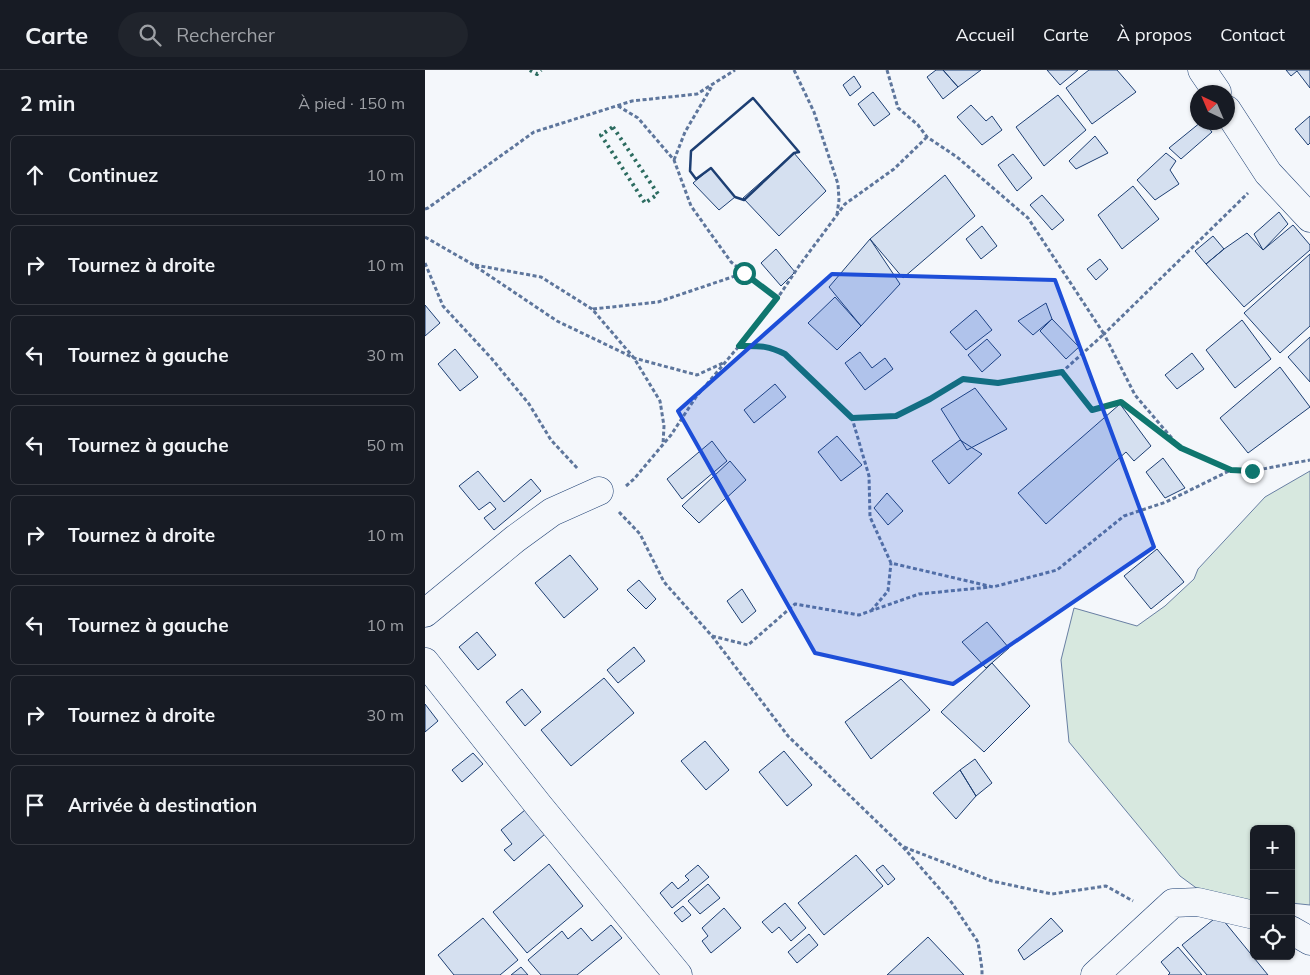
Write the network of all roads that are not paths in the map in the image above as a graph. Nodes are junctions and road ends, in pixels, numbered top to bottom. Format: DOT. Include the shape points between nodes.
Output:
graph roads {
  1 [pos="1202,70"];
  2 [pos="1212,85"];
  3 [pos="1235,122"];
  4 [pos="1310,218"];
  5 [pos="599,491"];
  6 [pos="425,613"];
  7 [pos="425,662"];
  8 [pos="1250,914"];
  9 [pos="1295,932"];
  10 [pos="1310,941"];
  11 [pos="678,975"];
  12 [pos="1095,975"];
  1 -- 2 [label="street"];
  3 -- 4 [label="street" via="1268,173"];
  5 -- 6 [label="street" via="552,512"];
  7 -- 11 [label="street"];
  8 -- 12 [label="street" via="1199,902 1173,903"];
  9 -- 10 [label="street"];
}
